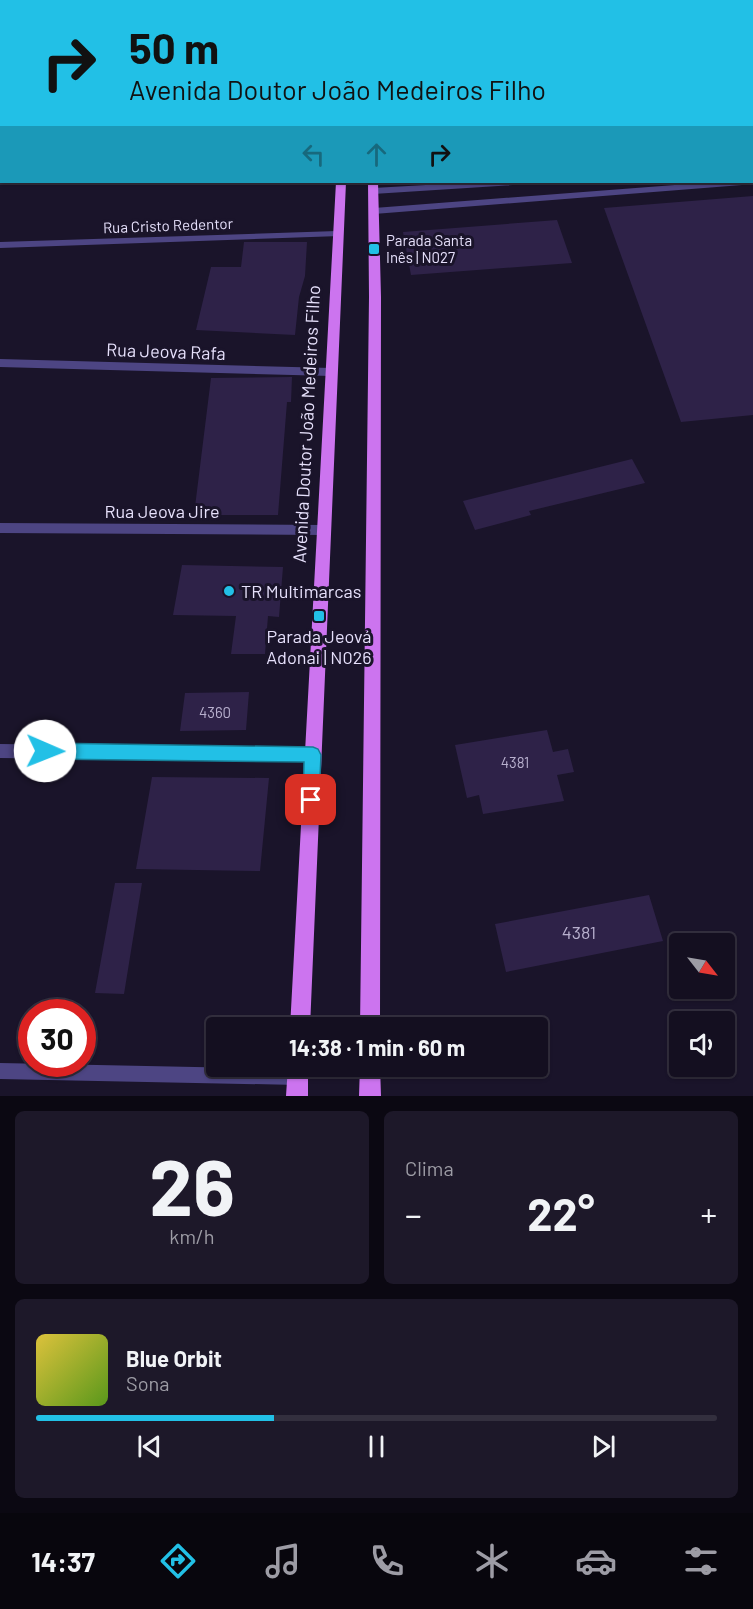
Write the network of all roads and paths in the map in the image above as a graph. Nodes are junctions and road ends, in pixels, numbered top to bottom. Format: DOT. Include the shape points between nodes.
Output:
graph roads {
  1 [pos="341,183"];
  2 [pos="478,183"];
  3 [pos="705,183"];
  4 [pos="631,185"];
  5 [pos="373,186"];
  6 [pos="374,211"];
  7 [pos="337,234"];
  8 [pos="0,245"];
  9 [pos="0,363"];
  10 [pos="331,372"];
  11 [pos="0,528"];
  12 [pos="323,530"];
  13 [pos="0,751"];
  14 [pos="313,755"];
  15 [pos="301,1017"];
  16 [pos="370,1017"];
  17 [pos="0,1071"];
  18 [pos="370,1077"];
  19 [pos="298,1080"];
  20 [pos="370,1096"];
  1 -- 7 [label="main road, Avenida Doutor João Medeiros Filho"];
  2 -- 5 [label="street"];
  3 -- 4 [label="street"];
  4 -- 6 [label="street"];
  5 -- 6 [label="main road"];
  6 -- 16 [label="main road"];
  7 -- 8 [label="street, Rua Cristo Redentor"];
  7 -- 10 [label="main road, Avenida Doutor João Medeiros Filho"];
  9 -- 10 [label="street, Rua Jeova Rafa"];
  10 -- 12 [label="main road, Avenida Doutor João Medeiros Filho"];
  11 -- 12 [label="street, Rua Jeova Jire"];
  12 -- 14 [label="main road, Avenida Doutor João Medeiros Filho"];
  13 -- 14 [label="street"];
  14 -- 15 [label="main road, Avenida Doutor João Medeiros Filho"];
  17 -- 19 [label="street"];
  18 -- 20 [label="main road"];
}
